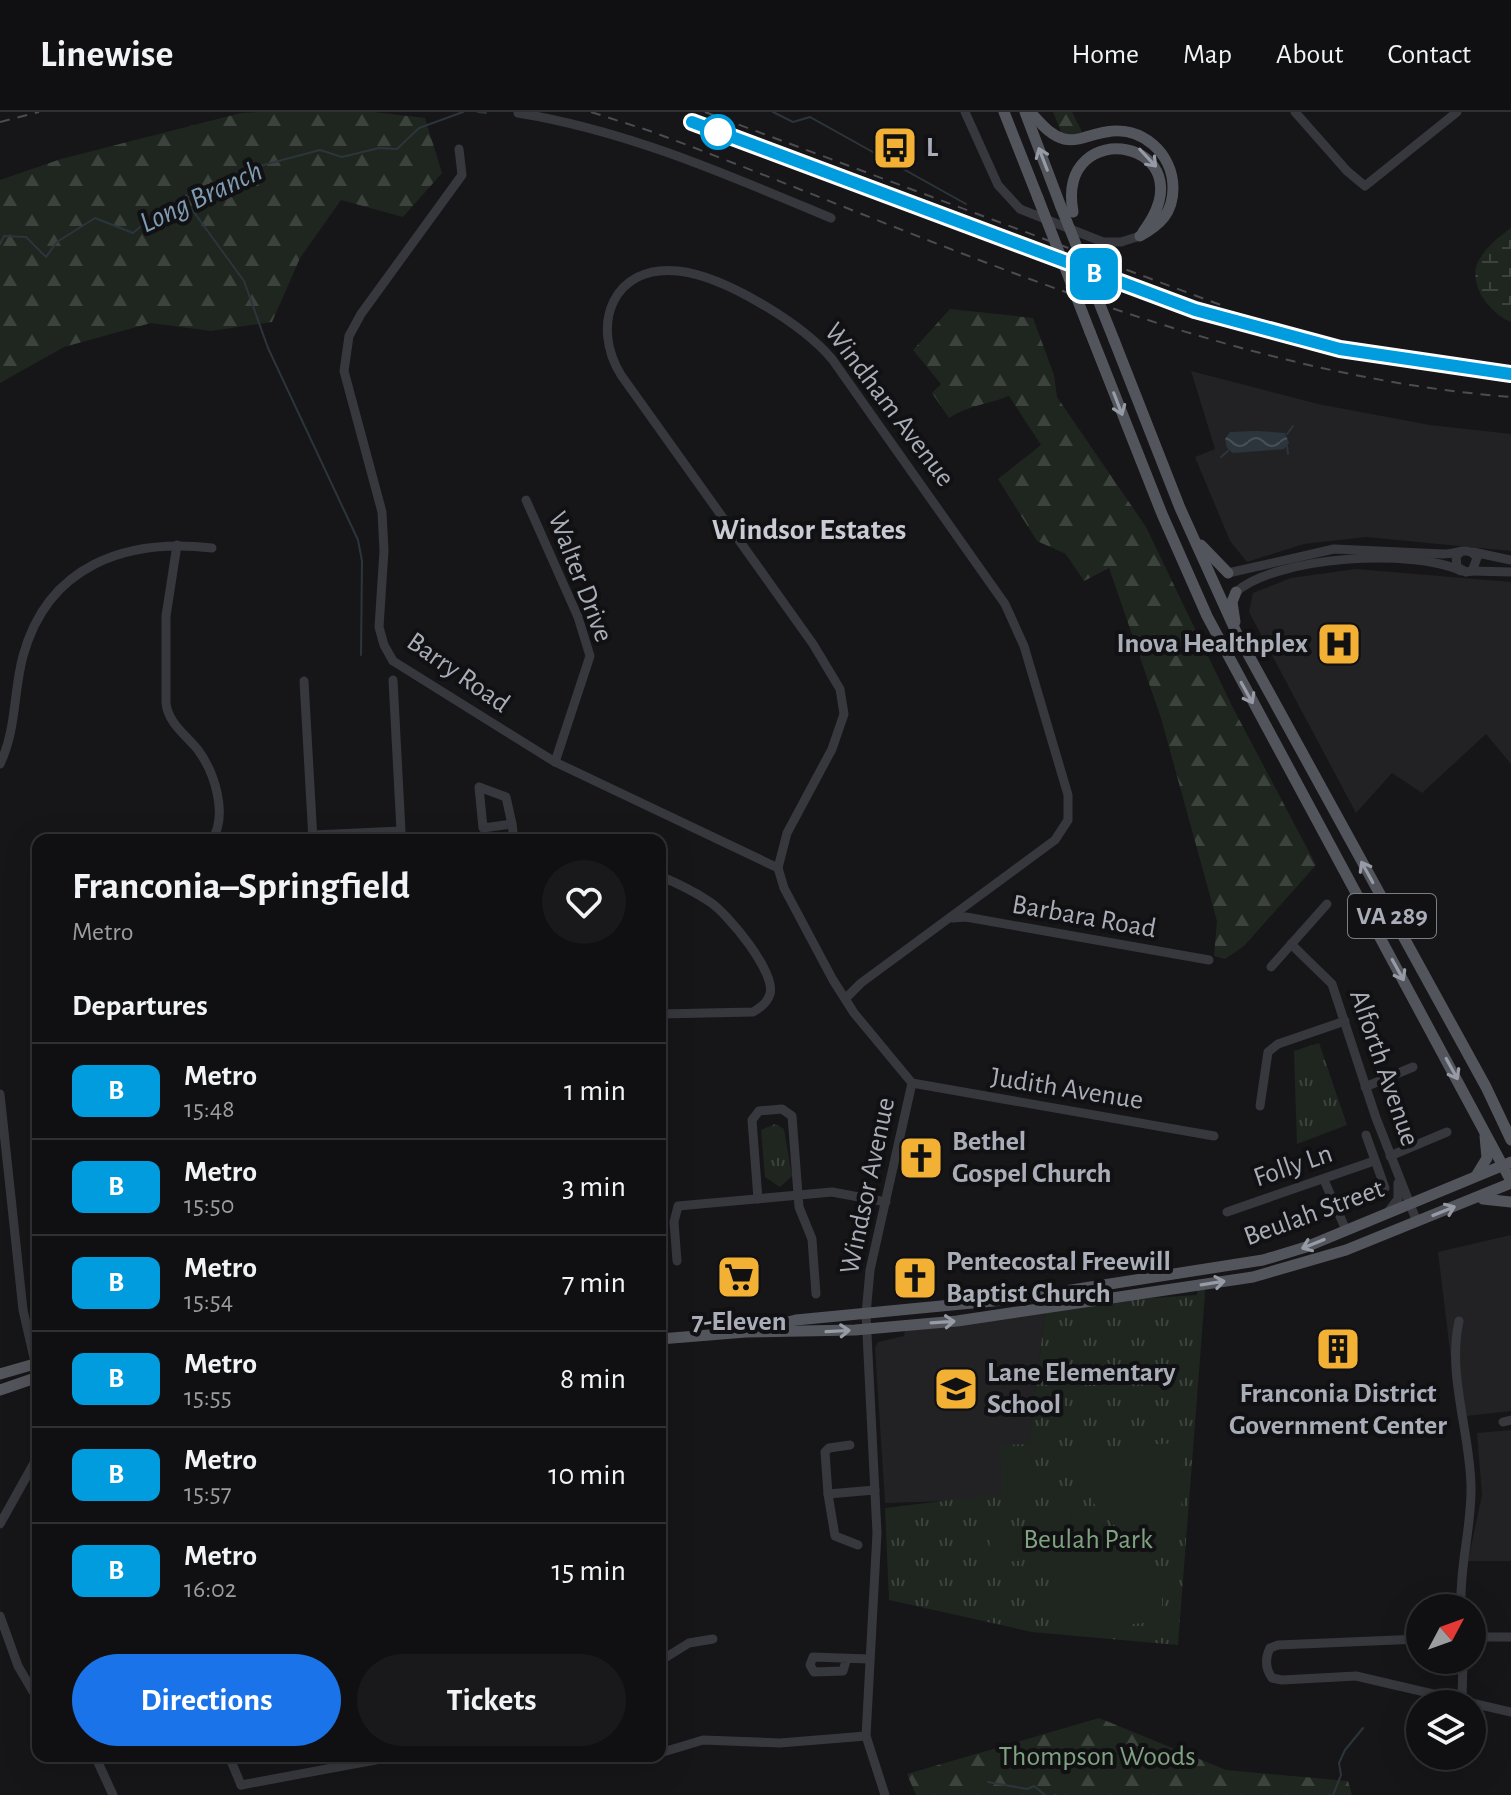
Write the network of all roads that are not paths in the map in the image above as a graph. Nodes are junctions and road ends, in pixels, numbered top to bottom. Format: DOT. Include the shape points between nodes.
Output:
graph roads {
  1 [pos="965,112"];
  2 [pos="1004,112"];
  3 [pos="1027,112"];
  4 [pos="1295,112"];
  5 [pos="1457,112"];
  6 [pos="518,113"];
  7 [pos="459,149"];
  8 [pos="1067,209"];
  9 [pos="831,218"];
  10 [pos="1140,236"];
  11 [pos="526,500"];
  12 [pos="1190,532"];
  13 [pos="177,545"];
  14 [pos="212,548"];
  15 [pos="1467,552"];
  16 [pos="1511,560"];
  17 [pos="1461,571"];
  18 [pos="1472,571"];
  19 [pos="1511,572"];
  20 [pos="1228,573"];
  21 [pos="1236,592"];
  22 [pos="1237,634"];
  23 [pos="393,680"];
  24 [pos="304,681"];
  25 [pos="555,762"];
  26 [pos="0,764"];
  27 [pos="512,824"];
  28 [pos="215,834"];
  29 [pos="313,834"];
  30 [pos="357,834"];
  31 [pos="513,834"];
  32 [pos="778,868"];
  33 [pos="666,879"];
  34 [pos="1327,904"];
  35 [pos="952,918"];
  36 [pos="1291,944"];
  37 [pos="1209,960"];
  38 [pos="1271,967"];
  39 [pos="845,999"];
  40 [pos="666,1014"];
  41 [pos="1345,1021"];
  42 [pos="1413,1067"];
  43 [pos="912,1083"];
  44 [pos="1365,1087"];
  45 [pos="1486,1087"];
  46 [pos="0,1094"];
  47 [pos="1260,1106"];
  48 [pos="1511,1124"];
  49 [pos="1484,1128"];
  50 [pos="1447,1132"];
  51 [pos="1366,1135"];
  52 [pos="1214,1136"];
  53 [pos="1511,1140"];
  54 [pos="1390,1156"];
  55 [pos="1374,1161"];
  56 [pos="1507,1164"];
  57 [pos="1397,1175"];
  58 [pos="1476,1177"];
  59 [pos="1324,1180"];
  60 [pos="1511,1182"];
  61 [pos="1385,1188"];
  62 [pos="799,1196"];
  63 [pos="758,1199"];
  64 [pos="1470,1200"];
  65 [pos="886,1202"];
  66 [pos="1511,1202"];
  67 [pos="1411,1204"];
  68 [pos="1227,1212"];
  69 [pos="1388,1213"];
  70 [pos="1417,1222"];
  71 [pos="1346,1230"];
  72 [pos="677,1261"];
  73 [pos="816,1294"];
  74 [pos="866,1314"];
  75 [pos="1459,1321"];
  76 [pos="866,1329"];
  77 [pos="746,1332"];
  78 [pos="666,1339"];
  79 [pos="32,1349"];
  80 [pos="32,1371"];
  81 [pos="32,1373"];
  82 [pos="0,1374"];
  83 [pos="0,1390"];
  84 [pos="850,1445"];
  85 [pos="32,1470"];
  86 [pos="875,1490"];
  87 [pos="828,1494"];
  88 [pos="0,1524"];
  89 [pos="858,1545"];
  90 [pos="1461,1594"];
  91 [pos="0,1616"];
  92 [pos="1486,1637"];
  93 [pos="1511,1637"];
  94 [pos="713,1639"];
  95 [pos="1406,1640"];
  96 [pos="666,1657"];
  97 [pos="846,1664"];
  98 [pos="868,1664"];
  99 [pos="32,1690"];
  100 [pos="1421,1690"];
  101 [pos="1486,1705"];
  102 [pos="1511,1712"];
  103 [pos="866,1736"];
  104 [pos="666,1751"];
  105 [pos="98,1762"];
  106 [pos="231,1762"];
  107 [pos="369,1762"];
  108 [pos="239,1790"];
  109 [pos="113,1795"];
  110 [pos="885,1795"];
  1 -- 10 [label="street" via="1001,190 1020,209 1103,242"];
  2 -- 49 [label="main road, VA 289, one-way, bridge" via="1162,514 1214,629"];
  8 -- 3 [label="main road, one-way"];
  3 -- 10 [label="main road" via="1062,139 1125,131 1159,149 1171,172 1173,197 1161,223"];
  4 -- 5 [label="street" via="1365,186"];
  6 -- 9 [label="street" via="662,148"];
  7 -- 25 [label="street, Barry Road" via="462,175 361,314 346,347 348,396 382,512 381,637 387,653 404,670"];
  8 -- 10 [label="main road, one-way" via="1072,175 1085,154 1107,143 1134,146 1151,159 1162,183 1158,208"];
  8 -- 12 [label="main road, VA 289, bridge"];
  11 -- 25 [label="street, Walter Drive" via="590,656"];
  12 -- 20 [label="main road"];
  12 -- 22 [label="main road, VA 289"];
  13 -- 14 [label="street"];
  13 -- 26 [label="street" via="134,548 104,559 52,600 34,626 23,656 14,725"];
  13 -- 28 [label="street" via="166,616 166,707 212,776 220,821"];
  15 -- 16 [label="street"];
  15 -- 17 [label="street" via="1455,560"];
  15 -- 18 [label="street" via="1477,562"];
  15 -- 20 [label="street" via="1334,549"];
  17 -- 18 [label="street"];
  17 -- 21 [label="street" via="1418,562 1340,559 1282,571"];
  18 -- 19 [label="street"];
  21 -- 22 [label="main road" via="1232,602"];
  45 -- 22 [label="main road, VA 289, one-way"];
  23 -- 30 [label="street" via="401,831"];
  24 -- 29 [label="street"];
  25 -- 32 [label="street, Barry Road"];
  27 -- 27 [label="street" via="506,797 479,787 483,828"];
  27 -- 31 [label="street"];
  32 -- 35 [label="street, Windham Avenue" via="787,833 839,733 843,700 813,644 611,358 605,331 611,305 628,285 655,272 703,278 781,315 810,335 902,455 1012,618 1068,795 1068,820 1048,847"];
  32 -- 39 [label="street, Windsor Avenue"];
  33 -- 40 [label="street" via="713,903 725,916 769,977 770,993 753,1012"];
  34 -- 36 [label="street"];
  35 -- 37 [label="street, Barbara Road"];
  35 -- 39 [label="street, Windham Avenue"];
  36 -- 38 [label="street"];
  36 -- 41 [label="street, Alforth Avenue" via="1332,984"];
  39 -- 43 [label="street, Windsor Avenue"];
  41 -- 44 [label="street, Alforth Avenue"];
  41 -- 47 [label="street" via="1268,1052"];
  42 -- 44 [label="street"];
  43 -- 52 [label="street, Judith Avenue"];
  43 -- 65 [label="street, Windsor Avenue"];
  44 -- 54 [label="street, Alforth Avenue"];
  45 -- 48 [label="main road"];
  45 -- 53 [label="main road, VA 289"];
  46 -- 79 [label="street" via="23,1310"];
  49 -- 56 [label="main road, VA 289"];
  49 -- 58 [label="main road" via="1487,1158"];
  50 -- 54 [label="street"];
  51 -- 55 [label="street"];
  54 -- 57 [label="street, Alforth Avenue"];
  55 -- 59 [label="street, Folly Ln"];
  55 -- 61 [label="street"];
  56 -- 58 [label="main road, Beulah Street"];
  56 -- 60 [label="main road"];
  57 -- 67 [label="street, Alforth Avenue"];
  57 -- 69 [label="street, Alforth Avenue" via="1398,1199"];
  58 -- 67 [label="main road, Beulah Street"];
  59 -- 68 [label="street, Folly Ln"];
  59 -- 71 [label="street"];
  60 -- 64 [label="main road, Beulah Street"];
  62 -- 63 [label="street"];
  62 -- 63 [label="street" via="792,1116 782,1109 764,1110 752,1120"];
  62 -- 65 [label="street" via="832,1192"];
  62 -- 73 [label="street" via="812,1239"];
  63 -- 72 [label="street" via="678,1206"];
  64 -- 66 [label="main road"];
  70 -- 64 [label="main road, Beulah Street, one-way"];
  65 -- 74 [label="street, Windsor Avenue"];
  67 -- 69 [label="main road, Beulah Street"];
  67 -- 70 [label="street, Alforth Avenue"];
  69 -- 71 [label="main road, Beulah Street"];
  76 -- 70 [label="main road, Beulah Street, one-way" via="957,1321 1253,1277 1332,1255"];
  71 -- 74 [label="main road, Beulah Street, one-way" via="1292,1252 1232,1266 1014,1299"];
  74 -- 76 [label="street, Windsor Avenue"];
  74 -- 77 [label="main road, Beulah Street" via="796,1320"];
  75 -- 90 [label="street" via="1454,1347 1471,1490"];
  77 -- 76 [label="main road, Beulah Street, one-way"];
  76 -- 86 [label="street, Windsor Avenue"];
  77 -- 78 [label="main road, Beulah Street"];
  80 -- 82 [label="main road"];
  81 -- 83 [label="main road"];
  84 -- 87 [label="street" via="825,1452"];
  85 -- 88 [label="street"];
  86 -- 87 [label="street"];
  86 -- 98 [label="street, Windsor Avenue" via="876,1575"];
  87 -- 89 [label="street" via="835,1536"];
  91 -- 99 [label="street"];
  92 -- 93 [label="street"];
  94 -- 96 [label="street" via="689,1643"];
  95 -- 100 [label="street" via="1278,1645 1266,1656 1268,1672 1282,1680 1356,1676"];
  97 -- 98 [label="street"];
  98 -- 103 [label="street, Windsor Avenue"];
  101 -- 102 [label="street"];
  103 -- 104 [label="street" via="780,1743 703,1740"];
  103 -- 110 [label="street, Windsor Avenue"];
  105 -- 109 [label="street"];
  106 -- 108 [label="street"];
  107 -- 108 [label="street"];
}
